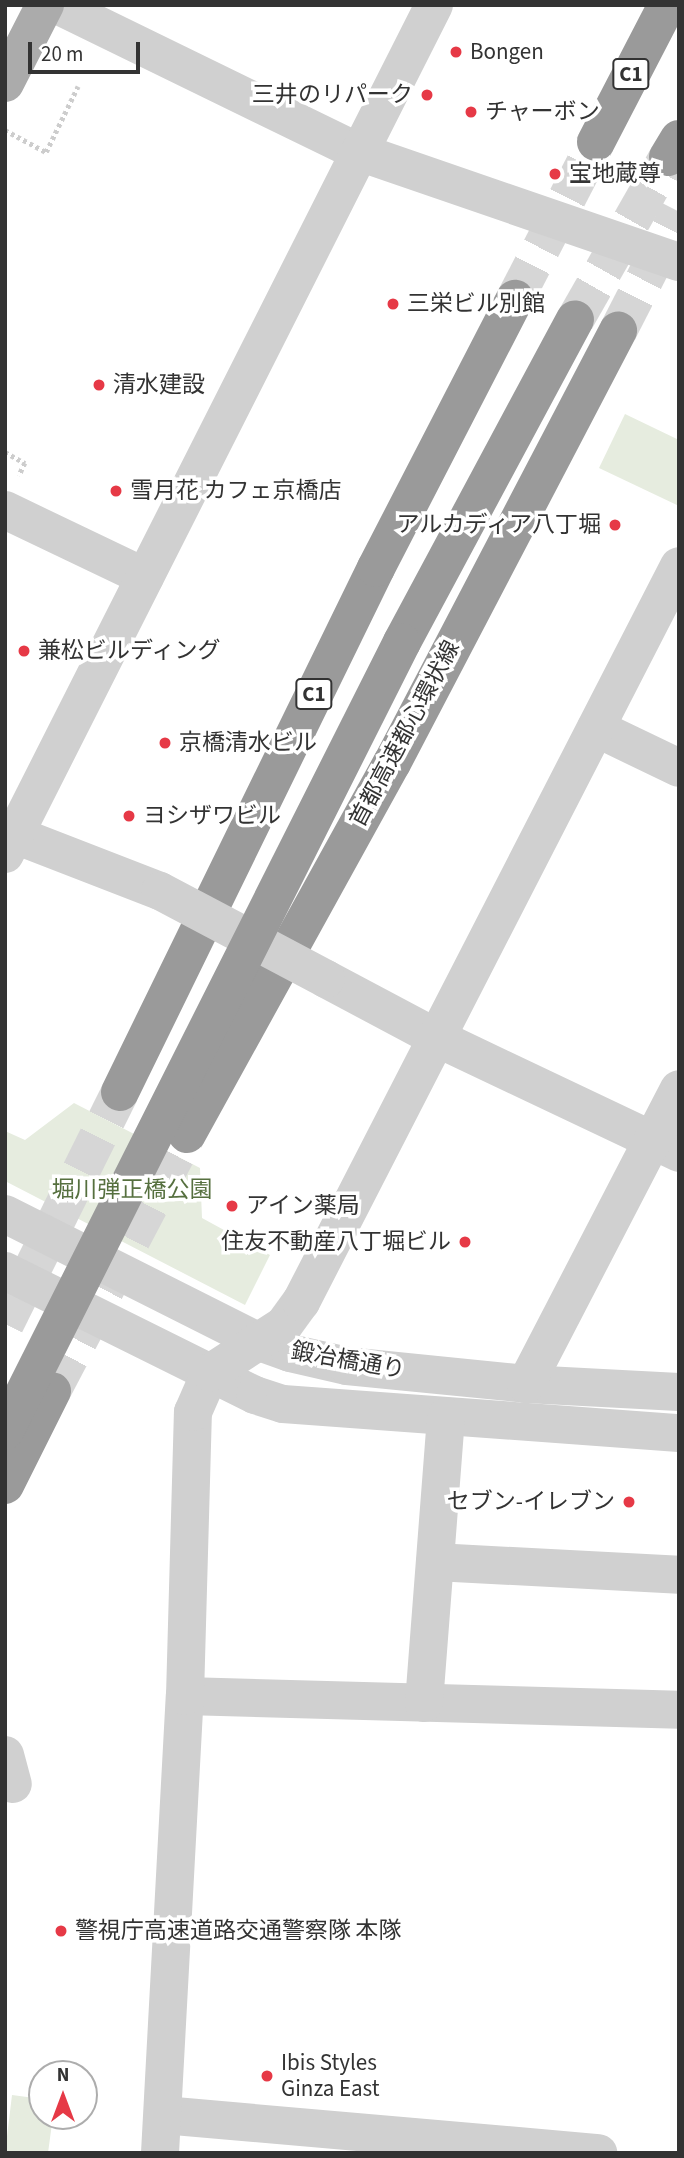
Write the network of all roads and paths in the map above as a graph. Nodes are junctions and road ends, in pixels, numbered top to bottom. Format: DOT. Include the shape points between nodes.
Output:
graph roads {
  1 [pos="45,5"];
  2 [pos="57,5"];
  3 [pos="434,5"];
  4 [pos="667,5"];
  5 [pos="5,83"];
  6 [pos="78,86"];
  7 [pos="5,130"];
  8 [pos="596,142"];
  9 [pos="359,152"];
  10 [pos="679,262"];
  11 [pos="515,299"];
  12 [pos="575,320"];
  13 [pos="618,331"];
  14 [pos="5,452"];
  15 [pos="5,475"];
  16 [pos="5,510"];
  17 [pos="679,566"];
  18 [pos="145,577"];
  19 [pos="596,728"];
  20 [pos="679,768"];
  21 [pos="8,840"];
  22 [pos="437,1038"];
  23 [pos="679,1089"];
  24 [pos="120,1092"];
  25 [pos="187,1134"];
  26 [pos="666,1146"];
  27 [pos="5,1214"];
  28 [pos="5,1271"];
  29 [pos="257,1341"];
  30 [pos="210,1373"];
  31 [pos="527,1384"];
  32 [pos="52,1391"];
  33 [pos="679,1392"];
  34 [pos="446,1418"];
  35 [pos="5,1431"];
  36 [pos="679,1433"];
  37 [pos="5,1485"];
  38 [pos="435,1562"];
  39 [pos="679,1575"];
  40 [pos="185,1696"];
  41 [pos="424,1703"];
  42 [pos="679,1710"];
  43 [pos="163,2115"];
  44 [pos="160,2153"];
  45 [pos="598,2153"];
  1 -- 5 [label="main road"];
  2 -- 9 [label="street"];
  3 -- 9 [label="street"];
  4 -- 8 [label="highway, C1"];
  6 -- 7 [label="path" via="46,152"];
  9 -- 10 [label="street"];
  9 -- 18 [label="street"];
  11 -- 24 [label="highway, C1" via="376,568"];
  12 -- 35 [label="highway, C1, bridge" via="402,642"];
  13 -- 25 [label="highway, 首都高速都心環状線" via="385,775"];
  14 -- 15 [label="path" via="25,463 17,481"];
  16 -- 18 [label="street"];
  17 -- 19 [label="street"];
  18 -- 21 [label="street"];
  19 -- 20 [label="street"];
  19 -- 22 [label="street"];
  21 -- 22 [label="street, bridge" via="160,891"];
  22 -- 26 [label="street"];
  22 -- 29 [label="street" via="301,1302 284,1325"];
  23 -- 26 [label="street"];
  26 -- 31 [label="street"];
  27 -- 29 [label="street, 鍛冶橋通り"];
  28 -- 30 [label="street, 鍛冶橋通り"];
  29 -- 30 [label="street"];
  29 -- 31 [label="street, 鍛冶橋通り" via="347,1366"];
  30 -- 34 [label="street, 鍛冶橋通り" via="283,1404"];
  30 -- 40 [label="street" via="193,1412"];
  31 -- 33 [label="street, 鍛冶橋通り"];
  32 -- 37 [label="highway"];
  34 -- 36 [label="street, 鍛冶橋通り"];
  34 -- 38 [label="street"];
  38 -- 39 [label="street"];
  38 -- 41 [label="street"];
  40 -- 41 [label="street"];
  40 -- 43 [label="street"];
  41 -- 42 [label="street"];
  43 -- 44 [label="street"];
  43 -- 45 [label="street"];
}
